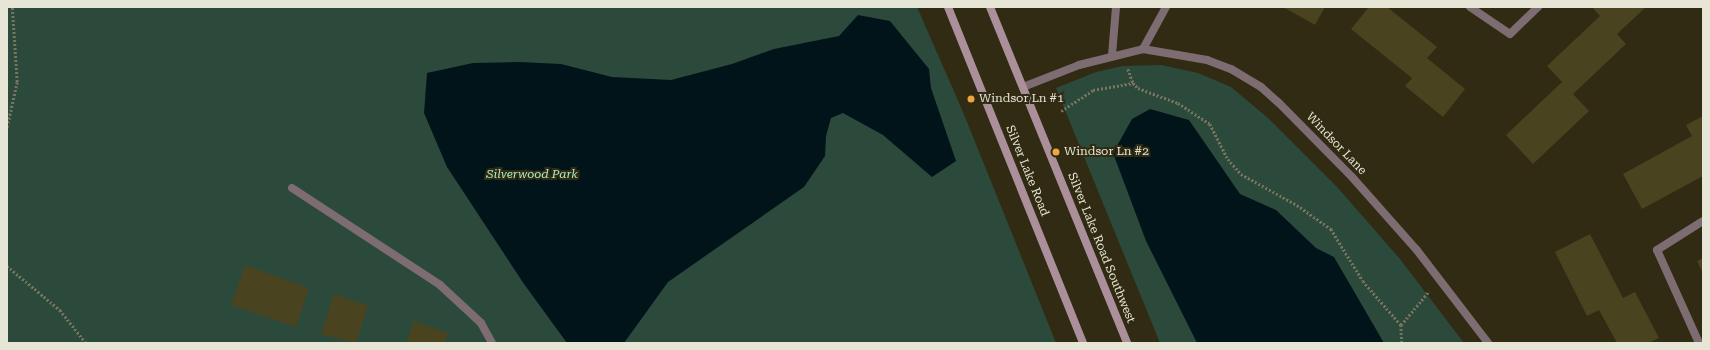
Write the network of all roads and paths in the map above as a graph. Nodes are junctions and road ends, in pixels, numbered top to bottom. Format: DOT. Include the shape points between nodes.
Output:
graph roads {
  1 [pos="12,7"];
  2 [pos="948,7"];
  3 [pos="990,7"];
  4 [pos="1116,7"];
  5 [pos="1166,7"];
  6 [pos="1470,7"];
  7 [pos="1538,7"];
  8 [pos="1142,49"];
  9 [pos="1126,52"];
  10 [pos="1112,55"];
  11 [pos="1133,83"];
  12 [pos="1023,87"];
  13 [pos="1061,111"];
  14 [pos="7,127"];
  15 [pos="292,188"];
  16 [pos="1703,221"];
  17 [pos="7,266"];
  18 [pos="1440,279"];
  19 [pos="1402,325"];
  20 [pos="86,343"];
  21 [pos="492,343"];
  22 [pos="1083,343"];
  23 [pos="1127,343"];
  24 [pos="1402,343"];
  25 [pos="1488,343"];
  26 [pos="1699,343"];
  1 -- 14 [label="path" via="17,82"];
  2 -- 22 [label="main road, Silver Lake Road"];
  3 -- 12 [label="main road, Silver Lake Road Southwest"];
  4 -- 10 [label="street"];
  5 -- 8 [label="street"];
  6 -- 7 [label="street" via="1510,34"];
  8 -- 9 [label="street, Windsor Lane"];
  8 -- 18 [label="street, Windsor Lane" via="1207,60 1231,69 1261,87 1352,177"];
  9 -- 10 [label="street, Windsor Lane"];
  9 -- 11 [label="path"];
  10 -- 12 [label="street, Windsor Lane"];
  11 -- 13 [label="path" via="1092,90"];
  11 -- 19 [label="path" via="1178,103 1203,118 1216,132 1228,159 1241,174 1297,204 1331,229 1363,281"];
  12 -- 23 [label="main road, Silver Lake Road Southwest"];
  15 -- 21 [label="street" via="440,285 481,323"];
  16 -- 26 [label="street" via="1657,250"];
  17 -- 20 [label="path" via="60,310"];
  18 -- 19 [label="path"];
  18 -- 25 [label="street, Windsor Lane"];
  19 -- 24 [label="path"];
}
